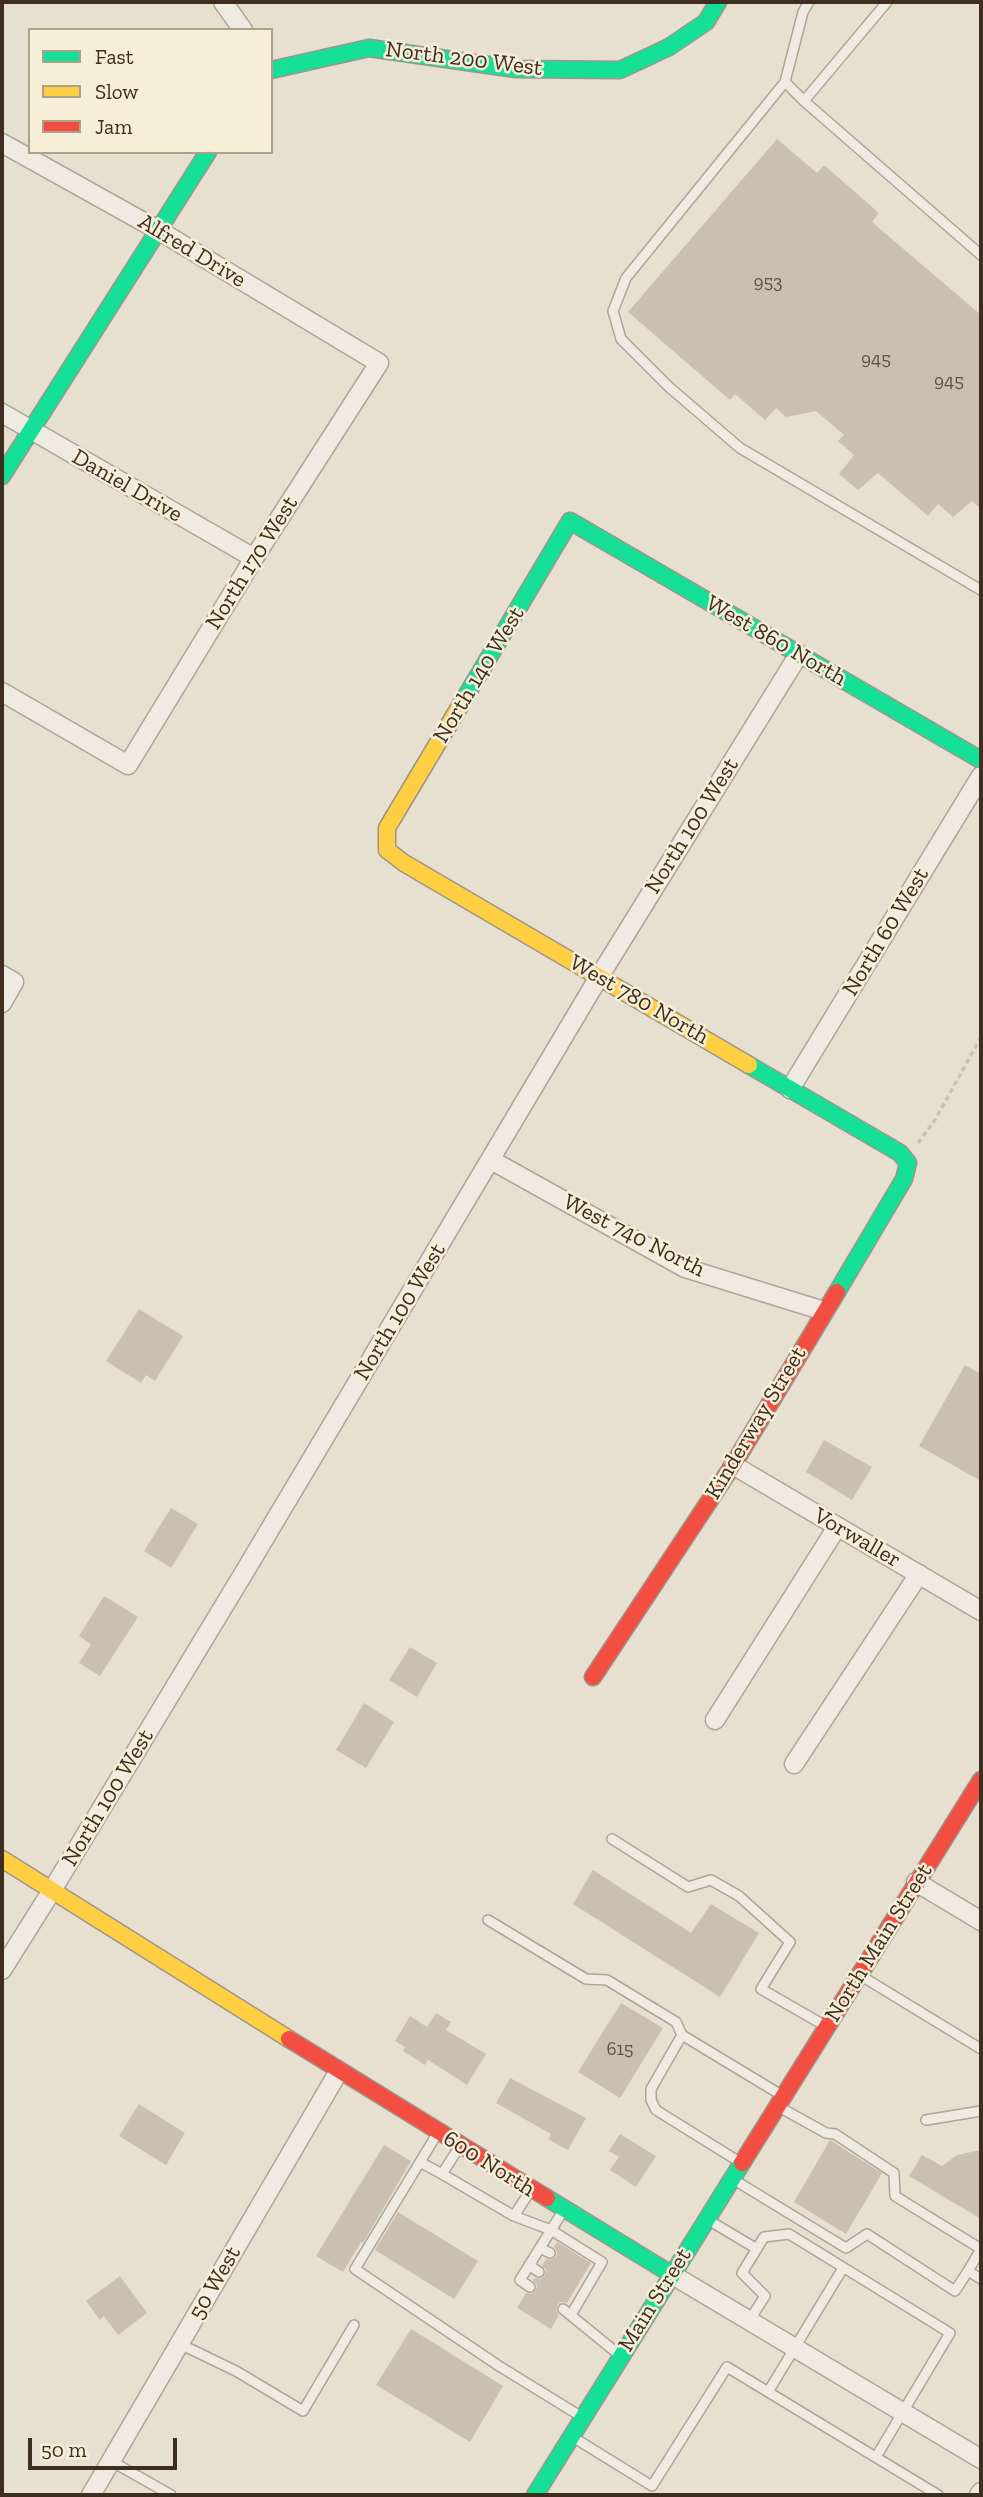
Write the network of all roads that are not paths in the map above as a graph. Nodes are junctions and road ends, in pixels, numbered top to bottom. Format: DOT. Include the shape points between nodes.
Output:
graph roads {
  1 [pos="223,2"];
  2 [pos="718,2"];
  3 [pos="809,2"];
  4 [pos="887,2"];
  5 [pos="242,28"];
  6 [pos="273,70"];
  7 [pos="785,82"];
  8 [pos="804,101"];
  9 [pos="2,143"];
  10 [pos="207,154"];
  11 [pos="158,230"];
  12 [pos="981,256"];
  13 [pos="379,363"];
  14 [pos="2,413"];
  15 [pos="30,430"];
  16 [pos="2,476"];
  17 [pos="570,521"];
  18 [pos="254,558"];
  19 [pos="981,590"];
  20 [pos="799,654"];
  21 [pos="2,692"];
  22 [pos="981,760"];
  23 [pos="981,776"];
  24 [pos="387,828"];
  25 [pos="599,976"];
  26 [pos="8,979"];
  27 [pos="2,1003"];
  28 [pos="790,1089"];
  29 [pos="491,1160"];
  30 [pos="908,1164"];
  31 [pos="824,1311"];
  32 [pos="733,1465"];
  33 [pos="838,1527"];
  34 [pos="919,1574"];
  35 [pos="981,1611"];
  36 [pos="593,1678"];
  37 [pos="715,1720"];
  38 [pos="794,1764"];
  39 [pos="981,1780"];
  40 [pos="612,1839"];
  41 [pos="2,1859"];
  42 [pos="916,1882"];
  43 [pos="51,1892"];
  44 [pos="488,1920"];
  45 [pos="981,1920"];
  46 [pos="2,1970"];
  47 [pos="859,1975"];
  48 [pos="826,2026"];
  49 [pos="682,2035"];
  50 [pos="981,2049"];
  51 [pos="340,2071"];
  52 [pos="779,2101"];
  53 [pos="981,2110"];
  54 [pos="926,2120"];
  55 [pos="438,2132"];
  56 [pos="460,2146"];
  57 [pos="420,2162"];
  58 [pos="741,2162"];
  59 [pos="442,2174"];
  60 [pos="731,2178"];
  61 [pos="531,2190"];
  62 [pos="564,2210"];
  63 [pos="514,2216"];
  64 [pos="705,2219"];
  65 [pos="551,2230"];
  66 [pos="615,2241"];
  67 [pos="540,2248"];
  68 [pos="757,2249"];
  69 [pos="550,2253"];
  70 [pos="602,2262"];
  71 [pos="529,2266"];
  72 [pos="843,2267"];
  73 [pos="968,2271"];
  74 [pos="539,2272"];
  75 [pos="671,2274"];
  76 [pos="981,2279"];
  77 [pos="530,2287"];
  78 [pos="749,2321"];
  79 [pos="354,2325"];
  80 [pos="180,2344"];
  81 [pos="794,2348"];
  82 [pos="621,2356"];
  83 [pos="768,2392"];
  84 [pos="903,2413"];
  85 [pos="582,2417"];
  86 [pos="571,2436"];
  87 [pos="876,2458"];
  88 [pos="981,2459"];
  89 [pos="111,2461"];
  90 [pos="91,2495"];
  91 [pos="171,2495"];
  92 [pos="535,2495"];
  93 [pos="938,2495"];
  1 -- 5 [label="street"];
  2 -- 6 [label="main road, North 200 West" via="706,22 620,71 516,69 369,48"];
  3 -- 7 [label="lane"];
  4 -- 8 [label="lane"];
  7 -- 8 [label="lane"];
  7 -- 19 [label="lane" via="626,278 613,311 621,339 740,449"];
  8 -- 12 [label="lane"];
  9 -- 11 [label="street, Alfred Drive"];
  10 -- 11 [label="main road"];
  11 -- 13 [label="street, Alfred Drive"];
  11 -- 15 [label="main road"];
  13 -- 18 [label="street, North 170 West"];
  14 -- 15 [label="street, Daniel Drive"];
  15 -- 16 [label="main road"];
  15 -- 18 [label="street, Daniel Drive"];
  17 -- 20 [label="main road, West 860 North"];
  17 -- 24 [label="main road, North 140 West"];
  18 -- 21 [label="street, North 170 West" via="128,765"];
  20 -- 22 [label="main road, West 860 North"];
  20 -- 25 [label="street, North 100 West"];
  23 -- 28 [label="street, North 60 West"];
  24 -- 25 [label="main road, West 780 North" via="387,850 404,863"];
  25 -- 28 [label="main road, West 780 North"];
  25 -- 29 [label="street, North 100 West"];
  26 -- 27 [label="street"];
  28 -- 30 [label="main road, West 780 North" via="900,1153"];
  29 -- 31 [label="street, West 740 North" via="685,1268"];
  29 -- 43 [label="street, North 100 West"];
  30 -- 31 [label="main road, Kinderway Street" via="904,1179"];
  31 -- 32 [label="main road, Kinderway Street"];
  32 -- 33 [label="street, Vorwaller"];
  32 -- 36 [label="main road, Kinderway Street"];
  33 -- 34 [label="street, Vorwaller"];
  33 -- 37 [label="street"];
  34 -- 35 [label="street, Vorwaller"];
  34 -- 38 [label="street"];
  39 -- 42 [label="main road, North Main Street"];
  40 -- 48 [label="lane" via="688,1887 711,1880 739,1896 790,1942 761,1989"];
  41 -- 43 [label="main road, 600 North"];
  42 -- 45 [label="street"];
  42 -- 47 [label="main road, North Main Street"];
  43 -- 46 [label="street, North 100 West"];
  43 -- 51 [label="main road, 600 North"];
  44 -- 49 [label="lane" via="586,1979 607,1980 676,2022"];
  47 -- 48 [label="main road, North Main Street"];
  47 -- 50 [label="lane"];
  48 -- 52 [label="main road, North Main Street"];
  49 -- 52 [label="lane"];
  49 -- 58 [label="lane" via="651,2089 651,2100 656,2110"];
  51 -- 55 [label="main road, 600 North"];
  51 -- 80 [label="street, 50 West"];
  52 -- 58 [label="main road, Main Street"];
  52 -- 73 [label="lane" via="894,2173 894,2196 981,2249"];
  53 -- 54 [label="lane"];
  55 -- 56 [label="main road, 600 North"];
  55 -- 57 [label="lane"];
  56 -- 59 [label="lane"];
  56 -- 61 [label="main road, 600 North"];
  57 -- 59 [label="lane"];
  57 -- 85 [label="lane" via="355,2269"];
  58 -- 60 [label="main road, Main Street"];
  59 -- 63 [label="lane"];
  60 -- 64 [label="main road, Main Street"];
  60 -- 73 [label="lane" via="846,2248 867,2234 955,2291"];
  61 -- 62 [label="main road, 600 North"];
  61 -- 63 [label="lane"];
  62 -- 65 [label="lane"];
  62 -- 66 [label="main road, 600 North"];
  63 -- 65 [label="lane"];
  64 -- 68 [label="lane"];
  64 -- 75 [label="main road, Main Street"];
  65 -- 67 [label="lane"];
  65 -- 70 [label="lane"];
  66 -- 70 [label="lane"];
  66 -- 75 [label="main road, 600 North"];
  67 -- 69 [label="lane"];
  67 -- 71 [label="lane"];
  68 -- 72 [label="lane" via="764,2237 789,2234"];
  68 -- 78 [label="lane" via="742,2273 765,2296"];
  70 -- 82 [label="lane" via="567,2312"];
  71 -- 74 [label="lane"];
  71 -- 77 [label="lane" via="520,2280"];
  72 -- 81 [label="lane"];
  72 -- 84 [label="lane" via="950,2333"];
  73 -- 76 [label="lane"];
  75 -- 78 [label="street, 600 North"];
  75 -- 82 [label="main road, Main Street"];
  78 -- 81 [label="street, 600 North"];
  79 -- 80 [label="lane" via="303,2411"];
  80 -- 89 [label="street, 50 West"];
  81 -- 83 [label="lane"];
  81 -- 84 [label="street, 600 North"];
  82 -- 85 [label="main road, Main Street"];
  83 -- 86 [label="lane" via="727,2367 652,2486"];
  83 -- 87 [label="lane"];
  84 -- 87 [label="lane"];
  84 -- 88 [label="street, 600 North"];
  85 -- 86 [label="main road, Main Street"];
  86 -- 92 [label="main road, Main Street"];
  87 -- 93 [label="lane"];
  89 -- 90 [label="street, 50 West"];
  89 -- 91 [label="lane"];
}
